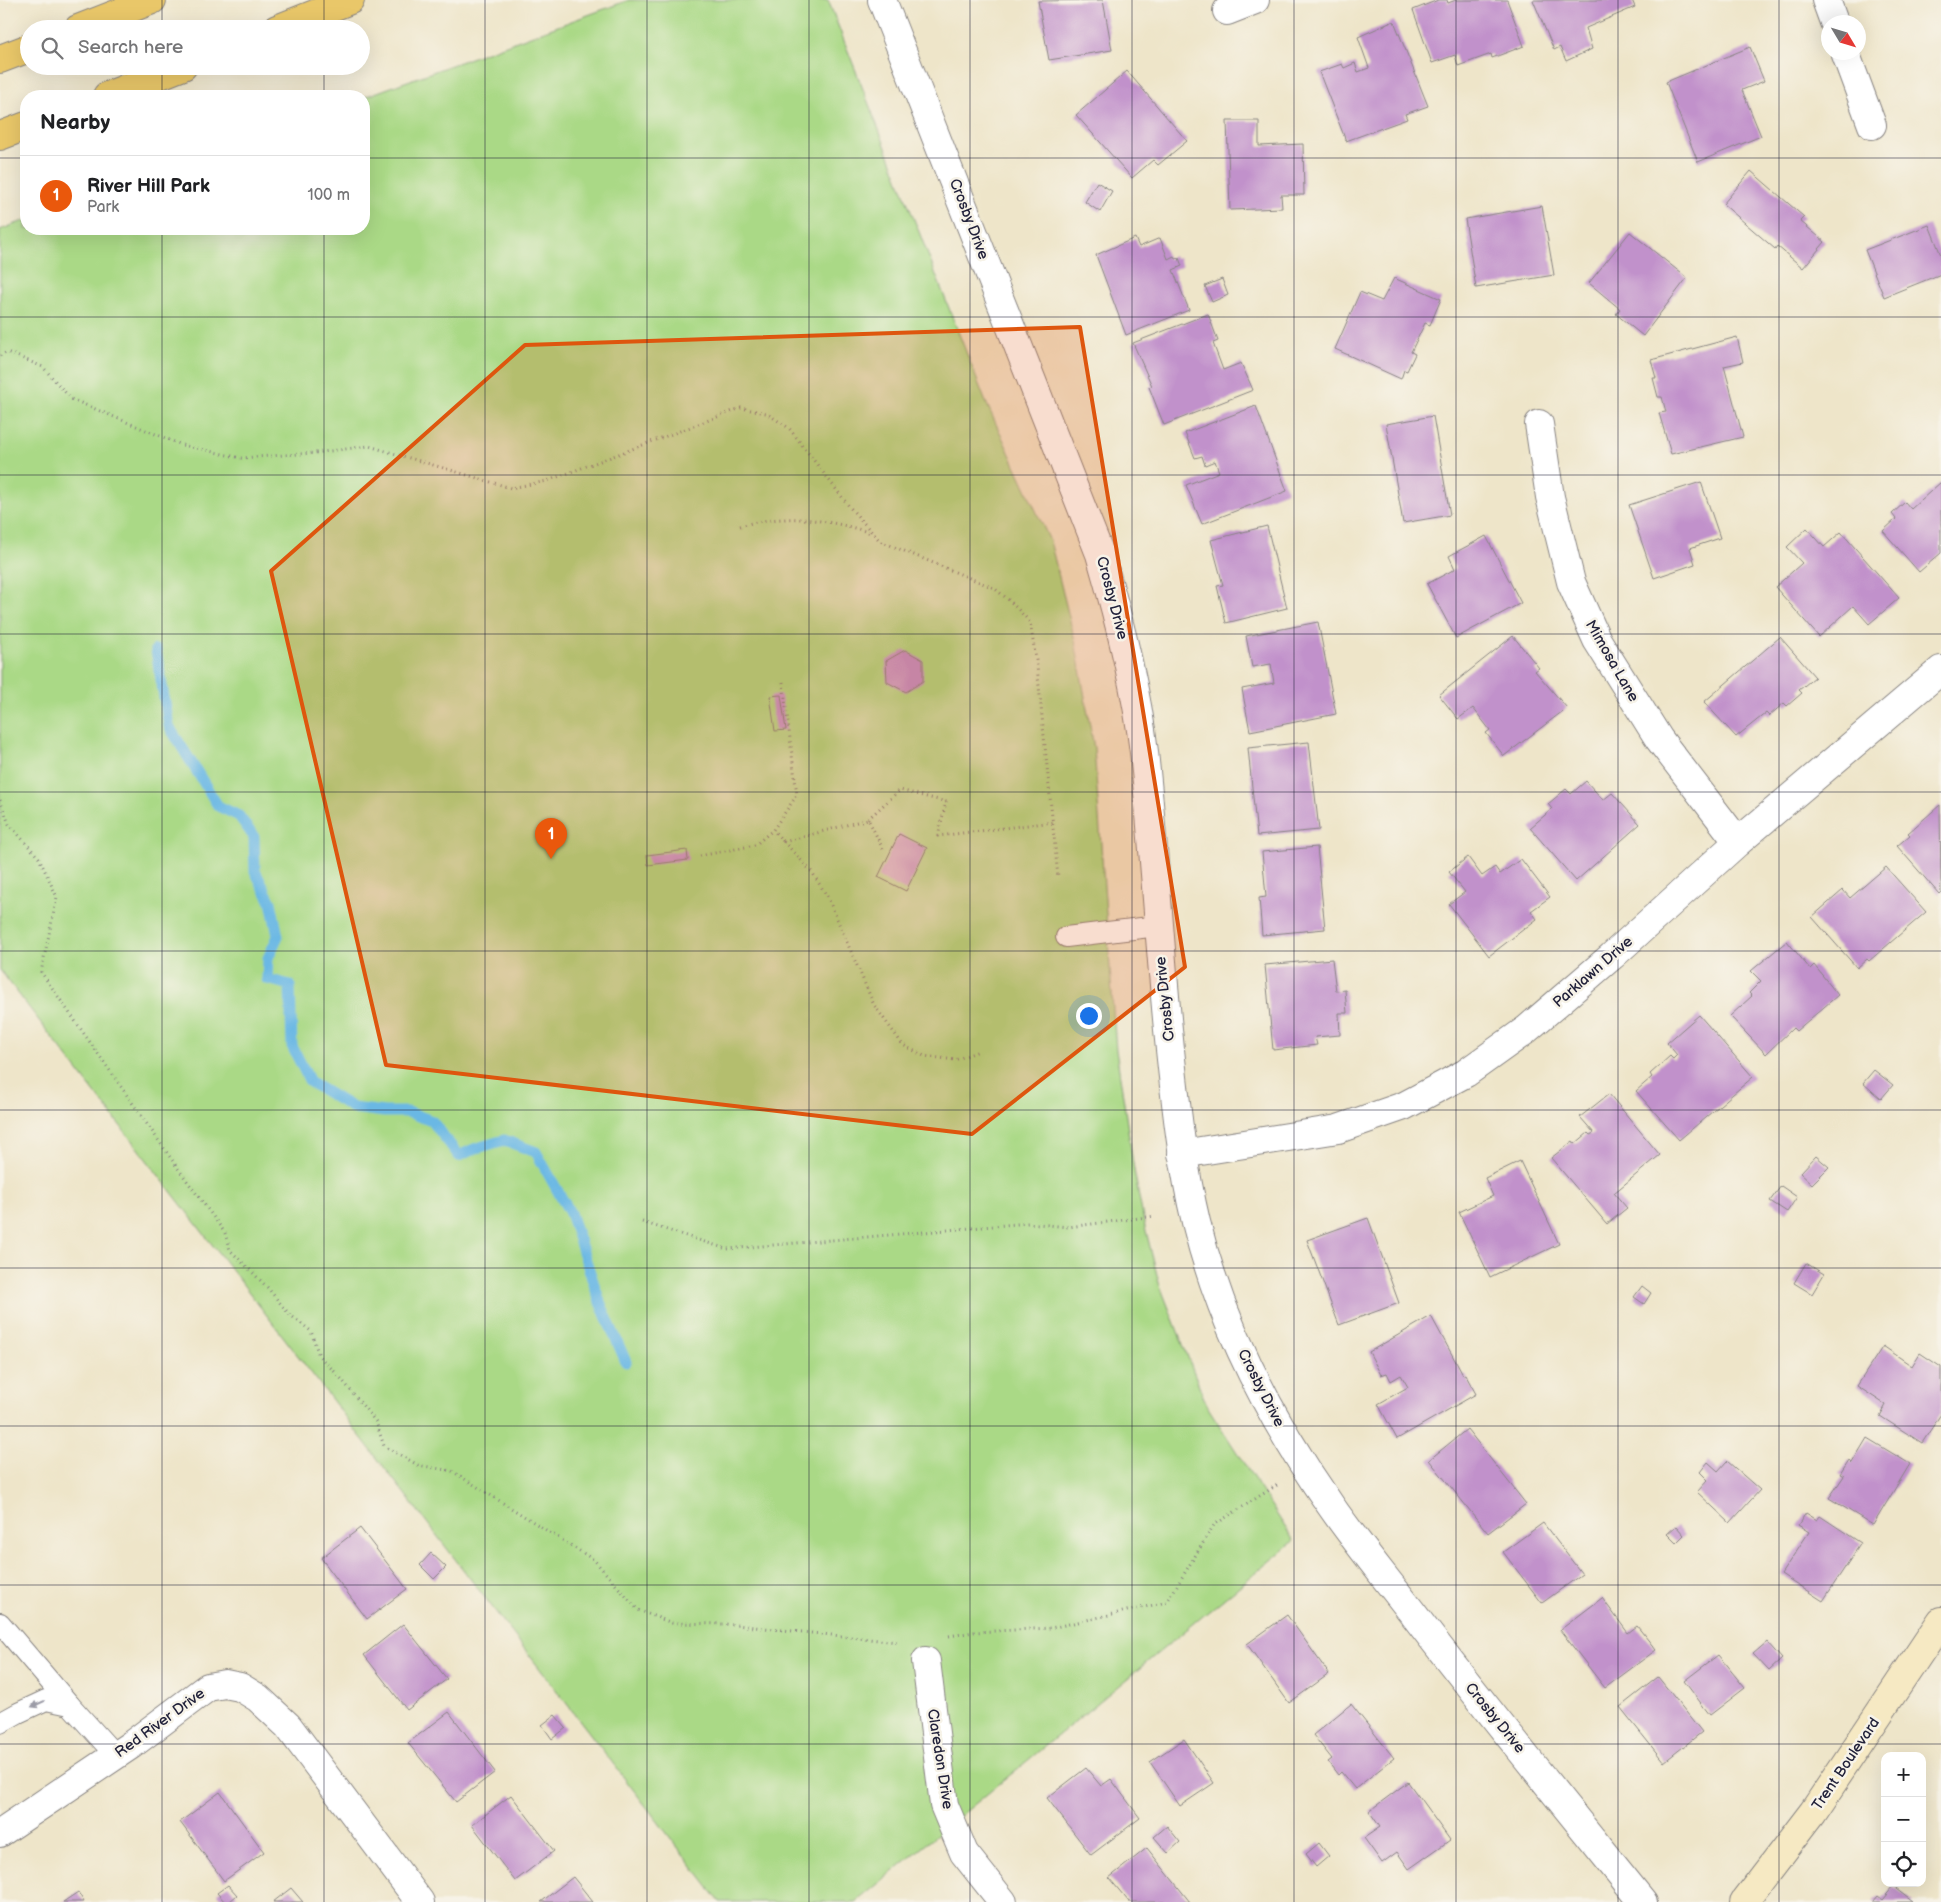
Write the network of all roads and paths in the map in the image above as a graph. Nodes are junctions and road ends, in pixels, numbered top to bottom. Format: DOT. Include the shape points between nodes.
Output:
graph roads {
  1 [pos="152,0"];
  2 [pos="350,0"];
  3 [pos="882,0"];
  4 [pos="1255,0"];
  5 [pos="1826,0"];
  6 [pos="1227,11"];
  7 [pos="1831,15"];
  8 [pos="101,20"];
  9 [pos="300,20"];
  10 [pos="20,51"];
  11 [pos="0,59"];
  12 [pos="1848,60"];
  13 [pos="160,75"];
  14 [pos="122,90"];
  15 [pos="1872,125"];
  16 [pos="20,128"];
  17 [pos="0,136"];
  18 [pos="0,356"];
  19 [pos="1539,424"];
  20 [pos="740,526"];
  21 [pos="872,533"];
  22 [pos="1941,670"];
  23 [pos="783,682"];
  24 [pos="0,800"];
  25 [pos="868,819"];
  26 [pos="1053,822"];
  27 [pos="773,830"];
  28 [pos="784,842"];
  29 [pos="1738,842"];
  30 [pos="882,849"];
  31 [pos="700,856"];
  32 [pos="1058,877"];
  33 [pos="1158,926"];
  34 [pos="1066,936"];
  35 [pos="979,1050"];
  36 [pos="1182,1154"];
  37 [pos="1155,1216"];
  38 [pos="642,1222"];
  39 [pos="1272,1489"];
  40 [pos="1941,1622"];
  41 [pos="0,1623"];
  42 [pos="941,1638"];
  43 [pos="917,1652"];
  44 [pos="70,1705"];
  45 [pos="0,1724"];
  46 [pos="116,1756"];
  47 [pos="0,1832"];
  48 [pos="420,1902"];
  49 [pos="1002,1902"];
  50 [pos="1643,1902"];
  51 [pos="1744,1902"];
  1 -- 8 [label="main road"];
  2 -- 9 [label="main road"];
  3 -- 33 [label="street, Crosby Drive" via="1100,554 1123,633 1144,749"];
  4 -- 6 [label="street"];
  5 -- 7 [label="street"];
  10 -- 11 [label="main road"];
  12 -- 15 [label="street"];
  13 -- 14 [label="main road"];
  16 -- 17 [label="main road"];
  18 -- 21 [label="path" via="7,352 43,367 71,399 182,445 241,458 369,446 512,488 547,481 741,408 766,413 790,428"];
  19 -- 29 [label="street, Mimosa Lane" via="1550,498 1571,582 1597,640 1659,739"];
  20 -- 21 [label="path" via="757,520 816,519"];
  21 -- 26 [label="path" via="880,542 994,588 1030,622"];
  22 -- 29 [label="street, Parklawn Drive"];
  23 -- 27 [label="path" via="797,795"];
  24 -- 43 [label="path" via="9,824 39,858 57,897 41,972 226,1233 230,1250 289,1314 311,1331 319,1356 376,1422 384,1446 418,1464 452,1471 594,1560 638,1610 672,1623 726,1624"];
  25 -- 26 [label="path" via="900,790 946,802 938,836"];
  25 -- 28 [label="path"];
  25 -- 30 [label="path"];
  26 -- 32 [label="path"];
  27 -- 28 [label="path"];
  27 -- 31 [label="path" via="754,845"];
  28 -- 35 [label="path" via="812,872 828,898 874,1005 903,1044 924,1056 955,1060"];
  29 -- 36 [label="street, Parklawn Drive" via="1526,1030 1466,1073 1404,1106 1338,1128"];
  33 -- 34 [label="lane"];
  33 -- 36 [label="street, Crosby Drive"];
  36 -- 50 [label="street, Crosby Drive" via="1197,1225 1217,1292 1267,1404 1293,1449 1332,1508 1444,1654"];
  37 -- 38 [label="path" via="1068,1227 1028,1223 727,1249"];
  39 -- 42 [label="path" via="1214,1525 1167,1602 1051,1628 974,1632"];
  40 -- 51 [label="street, Trent Boulevard" via="1813,1812"];
  41 -- 44 [label="lane"];
  43 -- 49 [label="street, Claredon Drive" via="944,1805 964,1853"];
  44 -- 45 [label="lane, one-way" via="46,1700"];
  44 -- 46 [label="lane"];
  46 -- 47 [label="street, Red River Drive"];
  46 -- 48 [label="street, Red River Drive" via="208,1688 225,1684 240,1687 258,1698 288,1726"];
}
